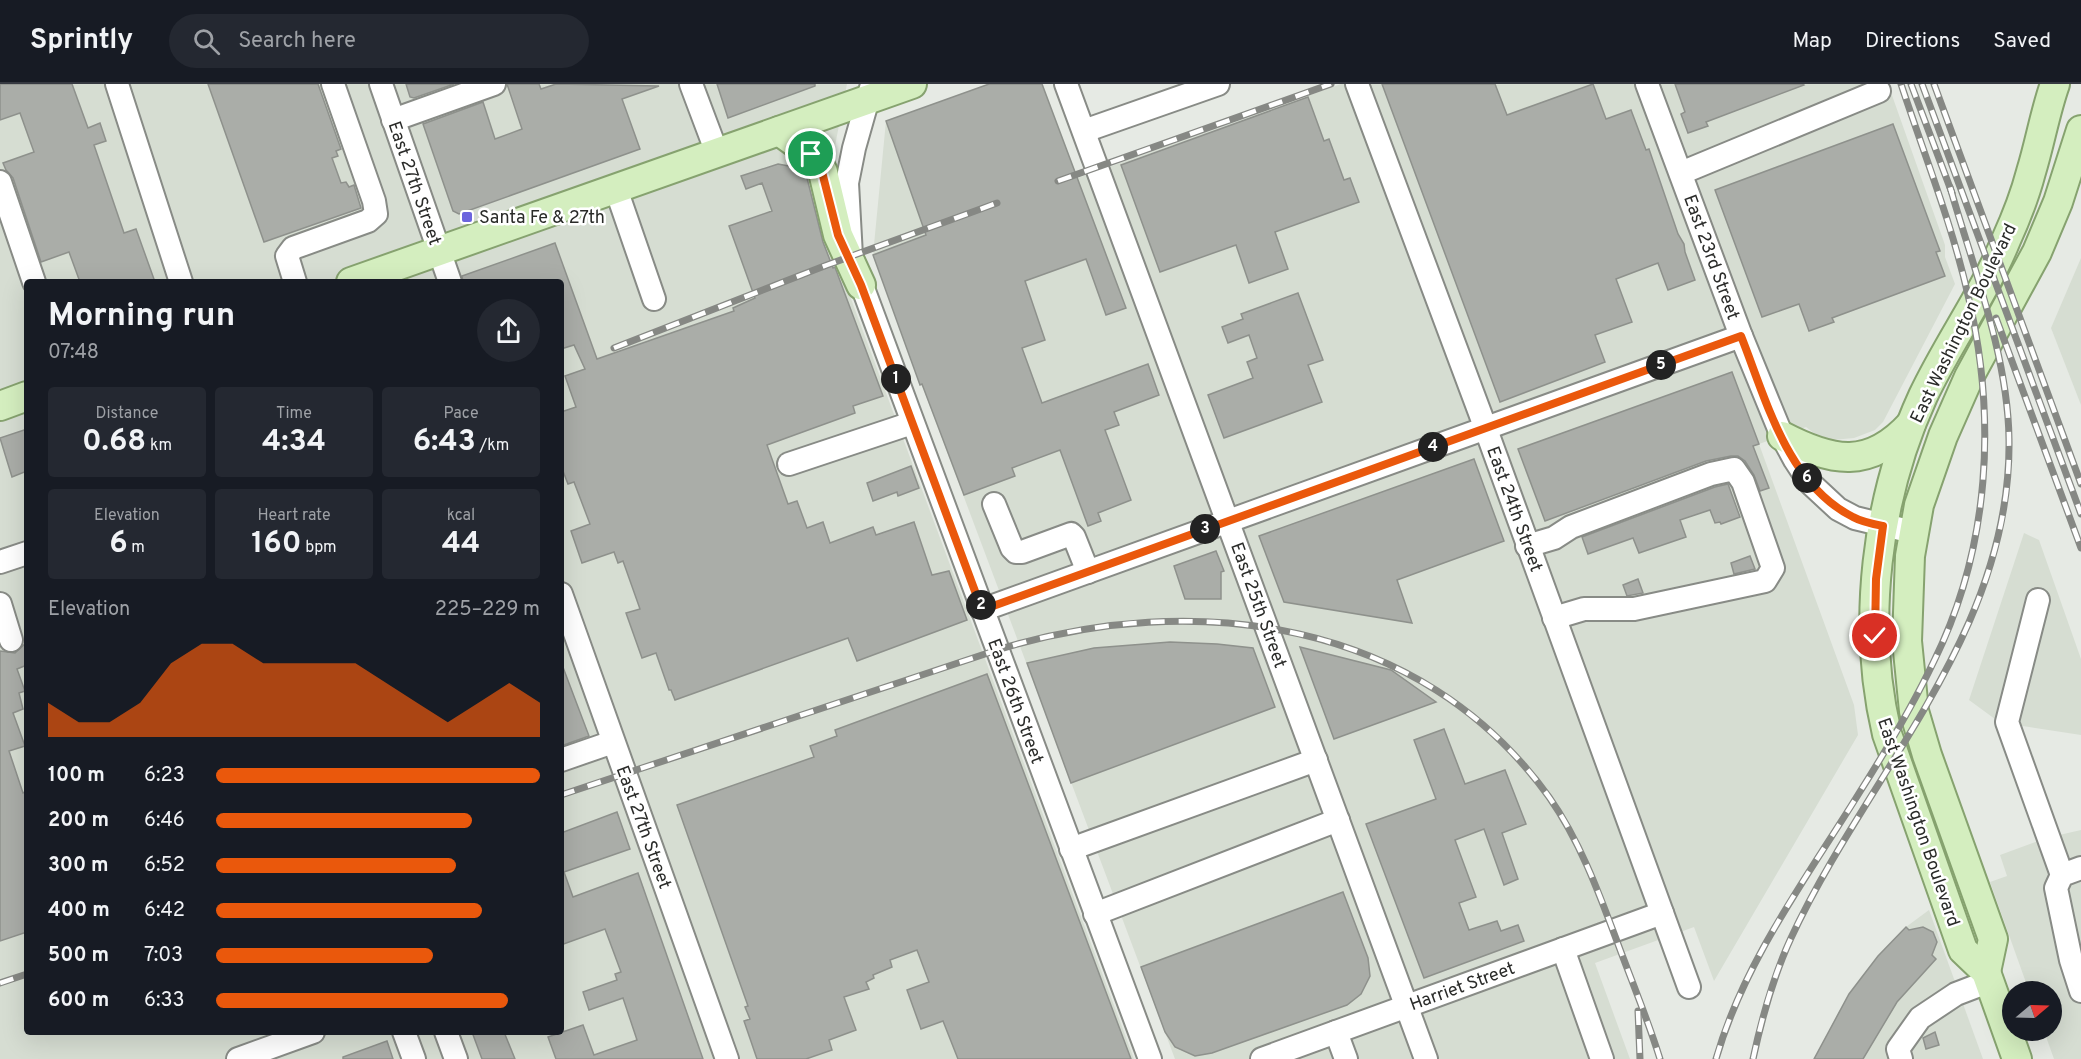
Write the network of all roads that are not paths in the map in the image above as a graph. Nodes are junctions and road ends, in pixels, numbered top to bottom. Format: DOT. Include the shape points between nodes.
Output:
graph roads {
  1 [pos="117,84"];
  2 [pos="333,84"];
  3 [pos="381,84"];
  4 [pos="494,84"];
  5 [pos="691,84"];
  6 [pos="912,84"];
  7 [pos="1066,84"];
  8 [pos="1218,84"];
  9 [pos="1357,84"];
  10 [pos="1647,84"];
  11 [pos="2055,84"];
  12 [pos="1879,91"];
  13 [pos="870,92"];
  14 [pos="393,120"];
  15 [pos="2081,130"];
  16 [pos="779,131"];
  17 [pos="1084,131"];
  18 [pos="717,153"];
  19 [pos="1681,173"];
  20 [pos="0,182"];
  21 [pos="616,189"];
  22 [pos="439,251"];
  23 [pos="33,279"];
  24 [pos="181,279"];
  25 [pos="294,279"];
  26 [pos="360,279"];
  27 [pos="449,279"];
  28 [pos="861,285"];
  29 [pos="654,299"];
  30 [pos="1741,336"];
  31 [pos="24,397"];
  32 [pos="0,406"];
  33 [pos="1913,422"];
  34 [pos="912,423"];
  35 [pos="1486,428"];
  36 [pos="1782,436"];
  37 [pos="789,464"];
  38 [pos="994,504"];
  39 [pos="1228,522"];
  40 [pos="1883,526"];
  41 [pos="1913,532"];
  42 [pos="1527,546"];
  43 [pos="24,554"];
  44 [pos="0,562"];
  45 [pos="1088,572"];
  46 [pos="2038,600"];
  47 [pos="564,602"];
  48 [pos="0,604"];
  49 [pos="982,610"];
  50 [pos="1554,618"];
  51 [pos="11,640"];
  52 [pos="614,741"];
  53 [pos="564,759"];
  54 [pos="1316,760"];
  55 [pos="1338,819"];
  56 [pos="1071,849"];
  57 [pos="2071,872"];
  58 [pos="1662,913"];
  59 [pos="1095,914"];
  60 [pos="1563,949"];
  61 [pos="1988,976"];
  62 [pos="1689,987"];
  63 [pos="2081,991"];
  64 [pos="1407,1006"];
  65 [pos="1336,1032"];
  66 [pos="305,1035"];
  67 [pos="405,1035"];
  68 [pos="447,1035"];
  69 [pos="238,1059"];
  70 [pos="414,1059"];
  71 [pos="456,1059"];
  72 [pos="727,1059"];
  73 [pos="1150,1059"];
  74 [pos="1262,1059"];
  75 [pos="1346,1059"];
  76 [pos="1426,1059"];
  77 [pos="1602,1059"];
  78 [pos="1901,1059"];
  79 [pos="2017,1059"];
  1 -- 24 [label="street"];
  2 -- 25 [label="street" via="376,214 368,221 293,248 287,256"];
  3 -- 14 [label="street, East 27th Street"];
  4 -- 14 [label="street"];
  5 -- 18 [label="street"];
  6 -- 13 [label="main road"];
  7 -- 17 [label="street, East 25th Street"];
  8 -- 17 [label="street"];
  9 -- 35 [label="street, East 24th Street"];
  10 -- 19 [label="street, East 23rd Street"];
  11 -- 33 [label="main road, East Washington Boulevard" via="2031,173 2006,242 1923,396"];
  12 -- 19 [label="street"];
  13 -- 16 [label="main road"];
  13 -- 28 [label="street, East 26th Street" via="847,183 850,256"];
  14 -- 22 [label="street, East 27th Street"];
  15 -- 41 [label="main road, East Washington Boulevard" via="2037,252 1969,377 1943,436"];
  16 -- 18 [label="main road"];
  16 -- 28 [label="main road" via="818,162 838,235"];
  17 -- 39 [label="street, East 25th Street"];
  18 -- 21 [label="main road"];
  19 -- 30 [label="street, East 23rd Street"];
  20 -- 23 [label="street"];
  21 -- 22 [label="main road"];
  21 -- 29 [label="street"];
  22 -- 26 [label="main road"];
  22 -- 27 [label="street, East 27th Street"];
  28 -- 34 [label="street, East 26th Street"];
  30 -- 35 [label="street"];
  30 -- 36 [label="street, East 23rd Street"];
  31 -- 32 [label="main road"];
  33 -- 36 [label="main road" via="1885,446 1855,457 1826,456"];
  33 -- 40 [label="main road, East Washington Boulevard"];
  34 -- 37 [label="street"];
  34 -- 49 [label="street, East 26th Street"];
  35 -- 39 [label="street"];
  35 -- 42 [label="street, East 24th Street"];
  36 -- 40 [label="street, East 23rd Street" via="1810,483 1838,509"];
  38 -- 45 [label="street" via="1016,552 1071,534"];
  39 -- 45 [label="street"];
  39 -- 54 [label="street, East 25th Street"];
  40 -- 41 [label="street, East 23rd Street"];
  40 -- 61 [label="main road, East Washington Boulevard" via="1875,608 1882,713 1963,950"];
  41 -- 61 [label="main road, East Washington Boulevard" via="1906,612 1914,711 1993,939"];
  42 -- 50 [label="street, East 24th Street"];
  42 -- 50 [label="street" via="1711,474 1734,469 1743,483 1773,568 1766,581 1634,609 1584,609"];
  43 -- 44 [label="street"];
  45 -- 49 [label="street"];
  46 -- 57 [label="street" via="2007,722"];
  47 -- 52 [label="street, East 27th Street"];
  48 -- 51 [label="street"];
  49 -- 56 [label="street, East 26th Street"];
  50 -- 58 [label="street, East 24th Street"];
  52 -- 53 [label="street"];
  52 -- 72 [label="street, East 27th Street"];
  54 -- 55 [label="street, East 25th Street"];
  54 -- 56 [label="street"];
  55 -- 59 [label="street"];
  55 -- 64 [label="street, East 25th Street"];
  56 -- 59 [label="street, East 26th Street"];
  57 -- 63 [label="street" via="2056,888"];
  58 -- 60 [label="street, Harriet Street"];
  58 -- 62 [label="street, East 24th Street"];
  59 -- 73 [label="street, East 26th Street"];
  60 -- 64 [label="street, Harriet Street"];
  60 -- 77 [label="street"];
  61 -- 78 [label="street" via="1920,1018 1898,1049"];
  61 -- 79 [label="main road, East Washington Boulevard"];
  64 -- 65 [label="street, Harriet Street"];
  64 -- 76 [label="street, East 25th Street"];
  65 -- 74 [label="street, Harriet Street"];
  65 -- 75 [label="street"];
  66 -- 69 [label="street"];
  67 -- 70 [label="street"];
  68 -- 71 [label="street"];
}
